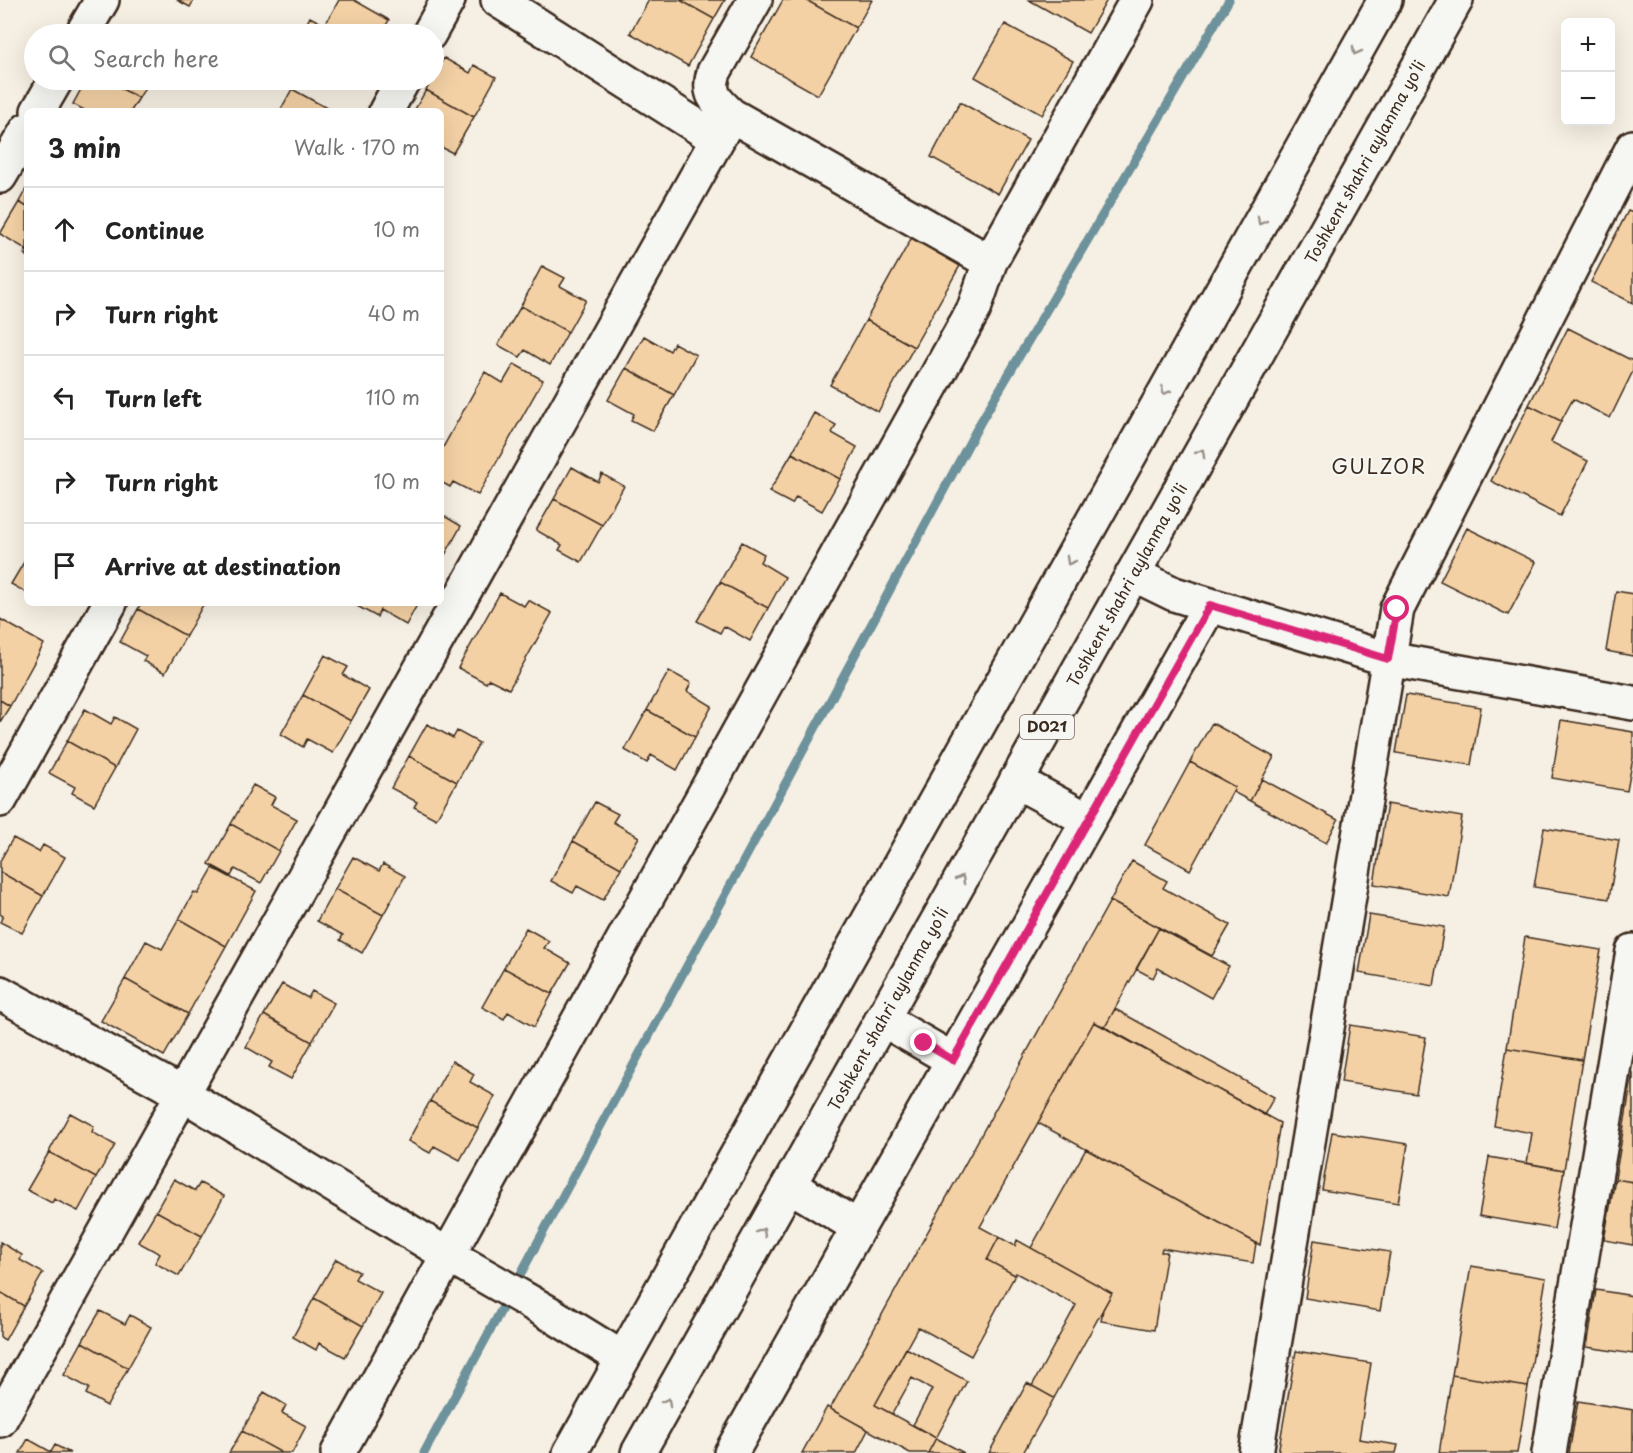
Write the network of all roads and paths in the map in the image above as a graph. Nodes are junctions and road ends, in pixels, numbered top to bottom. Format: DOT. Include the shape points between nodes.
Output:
graph roads {
  1 [pos="102,0"];
  2 [pos="448,0"];
  3 [pos="755,0"];
  4 [pos="1137,0"];
  5 [pos="1385,0"];
  6 [pos="1456,0"];
  7 [pos="508,3"];
  8 [pos="88,24"];
  9 [pos="435,24"];
  10 [pos="50,90"];
  11 [pos="398,90"];
  12 [pos="40,108"];
  13 [pos="388,108"];
  14 [pos="724,127"];
  15 [pos="24,135"];
  16 [pos="1633,147"];
  17 [pos="0,176"];
  18 [pos="990,262"];
  19 [pos="1133,574"];
  20 [pos="1210,605"];
  21 [pos="108,606"];
  22 [pos="1388,659"];
  23 [pos="1633,703"];
  24 [pos="1016,782"];
  25 [pos="0,800"];
  26 [pos="1089,820"];
  27 [pos="1633,951"];
  28 [pos="0,993"];
  29 [pos="882,1019"];
  30 [pos="953,1060"];
  31 [pos="183,1094"];
  32 [pos="789,1185"];
  33 [pos="858,1227"];
  34 [pos="448,1255"];
  35 [pos="622,1358"];
  36 [pos="0,1420"];
  37 [pos="338,1453"];
  38 [pos="570,1453"];
  39 [pos="638,1453"];
  40 [pos="731,1453"];
  41 [pos="1256,1453"];
  42 [pos="1549,1453"];
  1 -- 8 [label="main road"];
  2 -- 9 [label="main road"];
  3 -- 14 [label="main road" via="710,83"];
  4 -- 18 [label="main road"];
  5 -- 35 [label="main road, one-way"];
  19 -- 6 [label="main road, Toshkent shahri aylanma yoʻli / D021, one-way"];
  7 -- 14 [label="main road"];
  10 -- 12 [label="main road"];
  11 -- 13 [label="main road"];
  14 -- 18 [label="main road"];
  14 -- 31 [label="main road"];
  15 -- 17 [label="main road"];
  16 -- 22 [label="main road" via="1397,609"];
  18 -- 34 [label="main road" via="974,309"];
  19 -- 20 [label="main road" via="1174,594"];
  19 -- 24 [label="main road, Toshkent shahri aylanma yoʻli / D021"];
  20 -- 22 [label="main road"];
  20 -- 26 [label="main road"];
  21 -- 25 [label="main road"];
  22 -- 23 [label="main road"];
  22 -- 41 [label="main road"];
  24 -- 26 [label="main road"];
  29 -- 24 [label="main road, Toshkent shahri aylanma yoʻli / D021, one-way"];
  26 -- 30 [label="main road"];
  27 -- 42 [label="main road"];
  28 -- 31 [label="main road"];
  29 -- 30 [label="main road"];
  29 -- 32 [label="main road, Toshkent shahri aylanma yoʻli / D021"];
  30 -- 33 [label="main road"];
  31 -- 34 [label="main road"];
  31 -- 36 [label="main road"];
  32 -- 33 [label="main road"];
  39 -- 32 [label="main road, Toshkent shahri aylanma yoʻli / D021, one-way"];
  33 -- 40 [label="main road"];
  34 -- 35 [label="main road"];
  34 -- 37 [label="main road"];
  35 -- 38 [label="main road"];
}
